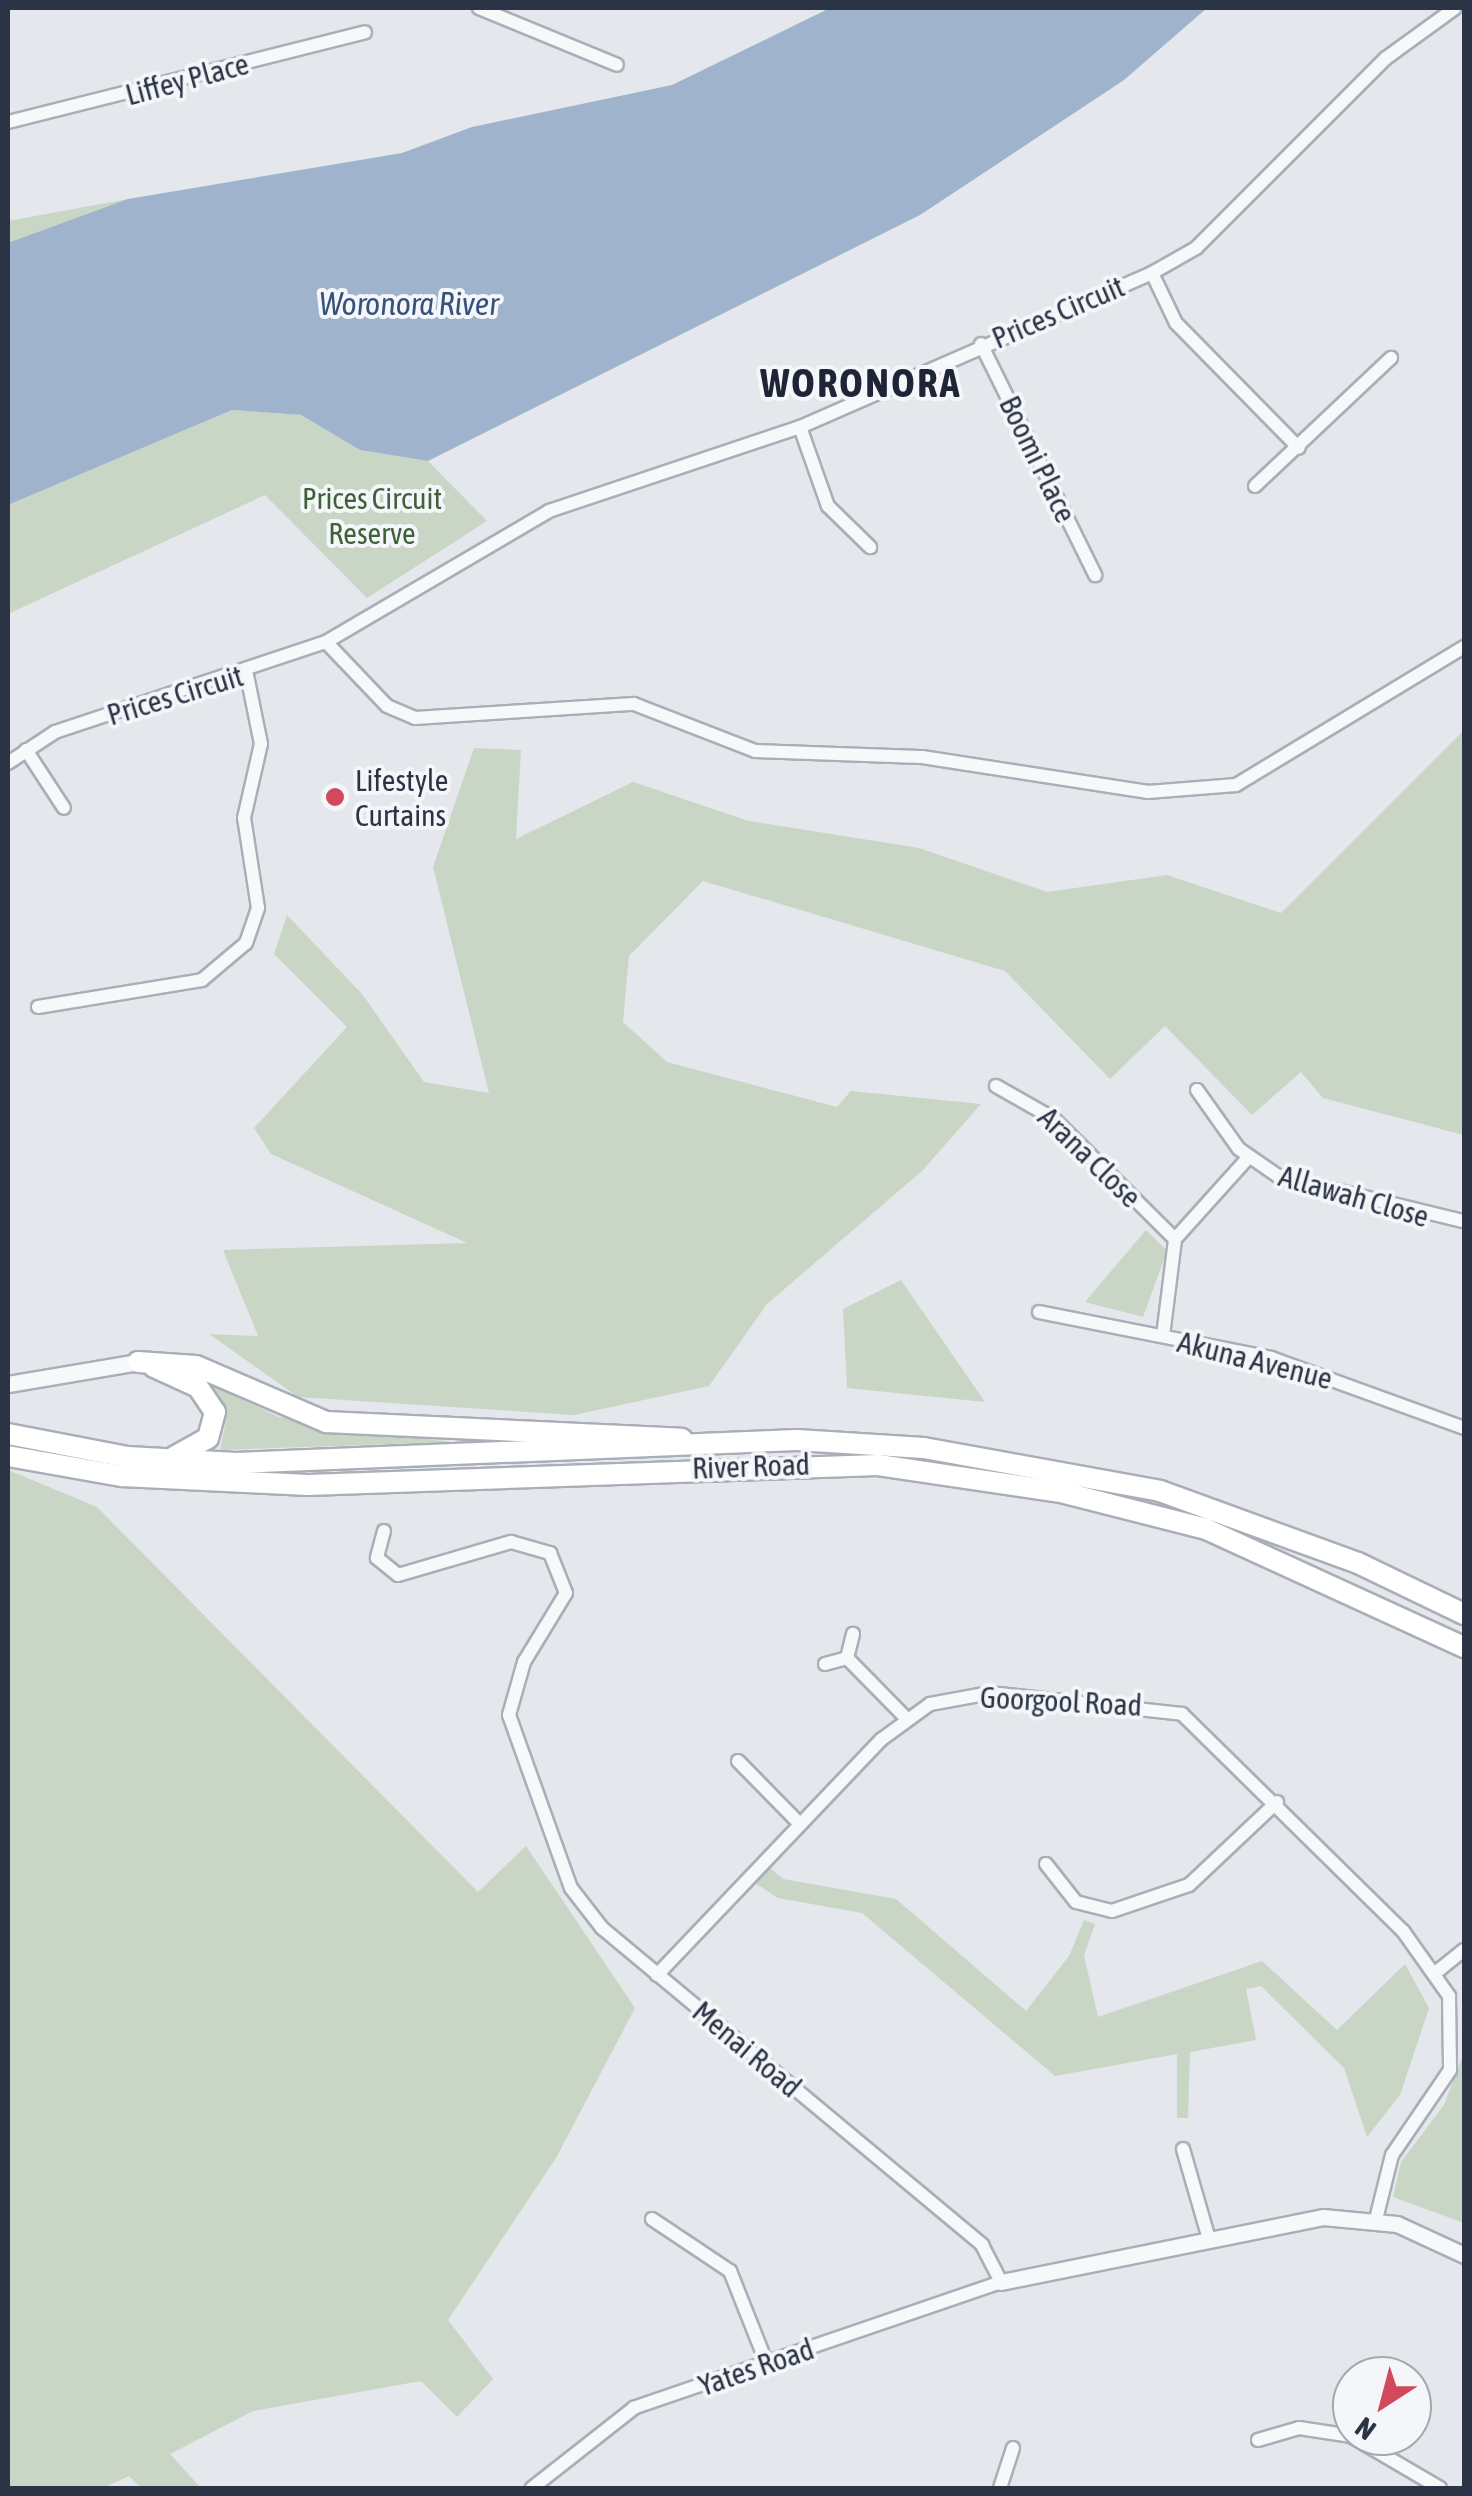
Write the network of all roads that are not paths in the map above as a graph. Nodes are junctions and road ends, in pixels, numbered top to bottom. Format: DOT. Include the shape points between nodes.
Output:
graph roads {
  1 [pos="479,8"];
  2 [pos="1455,8"];
  3 [pos="365,32"];
  4 [pos="617,65"];
  5 [pos="8,122"];
  6 [pos="1152,272"];
  7 [pos="981,344"];
  8 [pos="1392,358"];
  9 [pos="800,427"];
  10 [pos="1299,448"];
  11 [pos="1255,486"];
  12 [pos="870,547"];
  13 [pos="1096,575"];
  14 [pos="326,642"];
  15 [pos="1464,646"];
  16 [pos="247,675"];
  17 [pos="26,750"];
  18 [pos="8,763"];
  19 [pos="64,808"];
  20 [pos="38,1008"];
  21 [pos="996,1086"];
  22 [pos="1197,1090"];
  23 [pos="1248,1158"];
  24 [pos="1464,1221"];
  25 [pos="1175,1240"];
  26 [pos="1039,1312"];
  27 [pos="1163,1336"];
  28 [pos="138,1362"];
  29 [pos="8,1384"];
  30 [pos="1464,1428"];
  31 [pos="8,1434"];
  32 [pos="721,1444"];
  33 [pos="8,1456"];
  34 [pos="163,1461"];
  35 [pos="384,1531"];
  36 [pos="1464,1614"];
  37 [pos="854,1634"];
  38 [pos="1464,1646"];
  39 [pos="847,1658"];
  40 [pos="825,1664"];
  41 [pos="906,1718"];
  42 [pos="738,1761"];
  43 [pos="1276,1802"];
  44 [pos="798,1822"];
  45 [pos="1046,1864"];
  46 [pos="1464,1950"];
  47 [pos="1439,1970"];
  48 [pos="657,1975"];
  49 [pos="1183,2149"];
  50 [pos="652,2219"];
  51 [pos="1376,2219"];
  52 [pos="1209,2240"];
  53 [pos="1464,2255"];
  54 [pos="1001,2282"];
  55 [pos="766,2364"];
  56 [pos="1258,2440"];
  57 [pos="1013,2448"];
  58 [pos="534,2488"];
  59 [pos="1000,2488"];
  60 [pos="1440,2488"];
  1 -- 4 [label="street"];
  2 -- 6 [label="street, Prices Circuit" via="1386,58 1196,248"];
  3 -- 5 [label="street, Liffey Place"];
  6 -- 7 [label="street, Prices Circuit"];
  6 -- 10 [label="street" via="1176,322"];
  7 -- 9 [label="street, Prices Circuit"];
  7 -- 13 [label="street, Boomi Place"];
  8 -- 10 [label="street"];
  9 -- 12 [label="street" via="828,506"];
  9 -- 14 [label="street, Prices Circuit" via="549,511"];
  10 -- 11 [label="street"];
  14 -- 15 [label="street" via="387,706 414,718 620,702 674,714 755,751 904,755 1148,792 1236,785"];
  14 -- 16 [label="street, Prices Circuit"];
  16 -- 17 [label="street, Prices Circuit"];
  16 -- 20 [label="street" via="261,744 244,818 258,908 246,943 202,980"];
  17 -- 18 [label="street, Prices Circuit"];
  17 -- 19 [label="street"];
  21 -- 25 [label="street, Arana Close" via="1054,1119"];
  22 -- 23 [label="street"];
  23 -- 24 [label="street, Allawah Close" via="1301,1185"];
  23 -- 25 [label="street"];
  25 -- 27 [label="street"];
  26 -- 27 [label="street, Akuna Avenue"];
  27 -- 30 [label="street, Akuna Avenue" via="1301,1366"];
  28 -- 29 [label="street"];
  28 -- 32 [label="main road" via="196,1366 326,1422"];
  28 -- 34 [label="main road" via="198,1388 215,1412 204,1443"];
  31 -- 34 [label="main road, River Road"];
  32 -- 34 [label="main road, River Road"];
  32 -- 36 [label="main road, River Road" via="924,1448 1160,1491 1358,1562"];
  33 -- 38 [label="main road, River Road" via="122,1476 308,1484 878,1464 1061,1492 1206,1529"];
  35 -- 48 [label="street, Menai Road" via="377,1558 398,1575 530,1541 564,1569 566,1592 510,1692 514,1742 570,1888"];
  37 -- 39 [label="street"];
  39 -- 40 [label="street"];
  39 -- 41 [label="street"];
  41 -- 43 [label="street, Goorgool Road" via="990,1693 1155,1706 1206,1732"];
  41 -- 44 [label="street, Goorgool Road"];
  42 -- 44 [label="street"];
  43 -- 45 [label="street" via="1189,1886 1112,1911 1076,1902"];
  43 -- 47 [label="street, Goorgool Road"];
  44 -- 48 [label="street, Goorgool Road"];
  46 -- 47 [label="street"];
  47 -- 51 [label="street" via="1454,2055 1392,2156"];
  48 -- 54 [label="street, Menai Road" via="982,2246"];
  49 -- 52 [label="street"];
  50 -- 55 [label="street" via="730,2270"];
  51 -- 52 [label="street" via="1323,2217"];
  51 -- 53 [label="street"];
  52 -- 54 [label="street"];
  54 -- 55 [label="street, Yates Road"];
  55 -- 58 [label="street, Yates Road" via="634,2408"];
  56 -- 60 [label="street" via="1299,2428 1351,2436"];
  57 -- 59 [label="street"];
}
